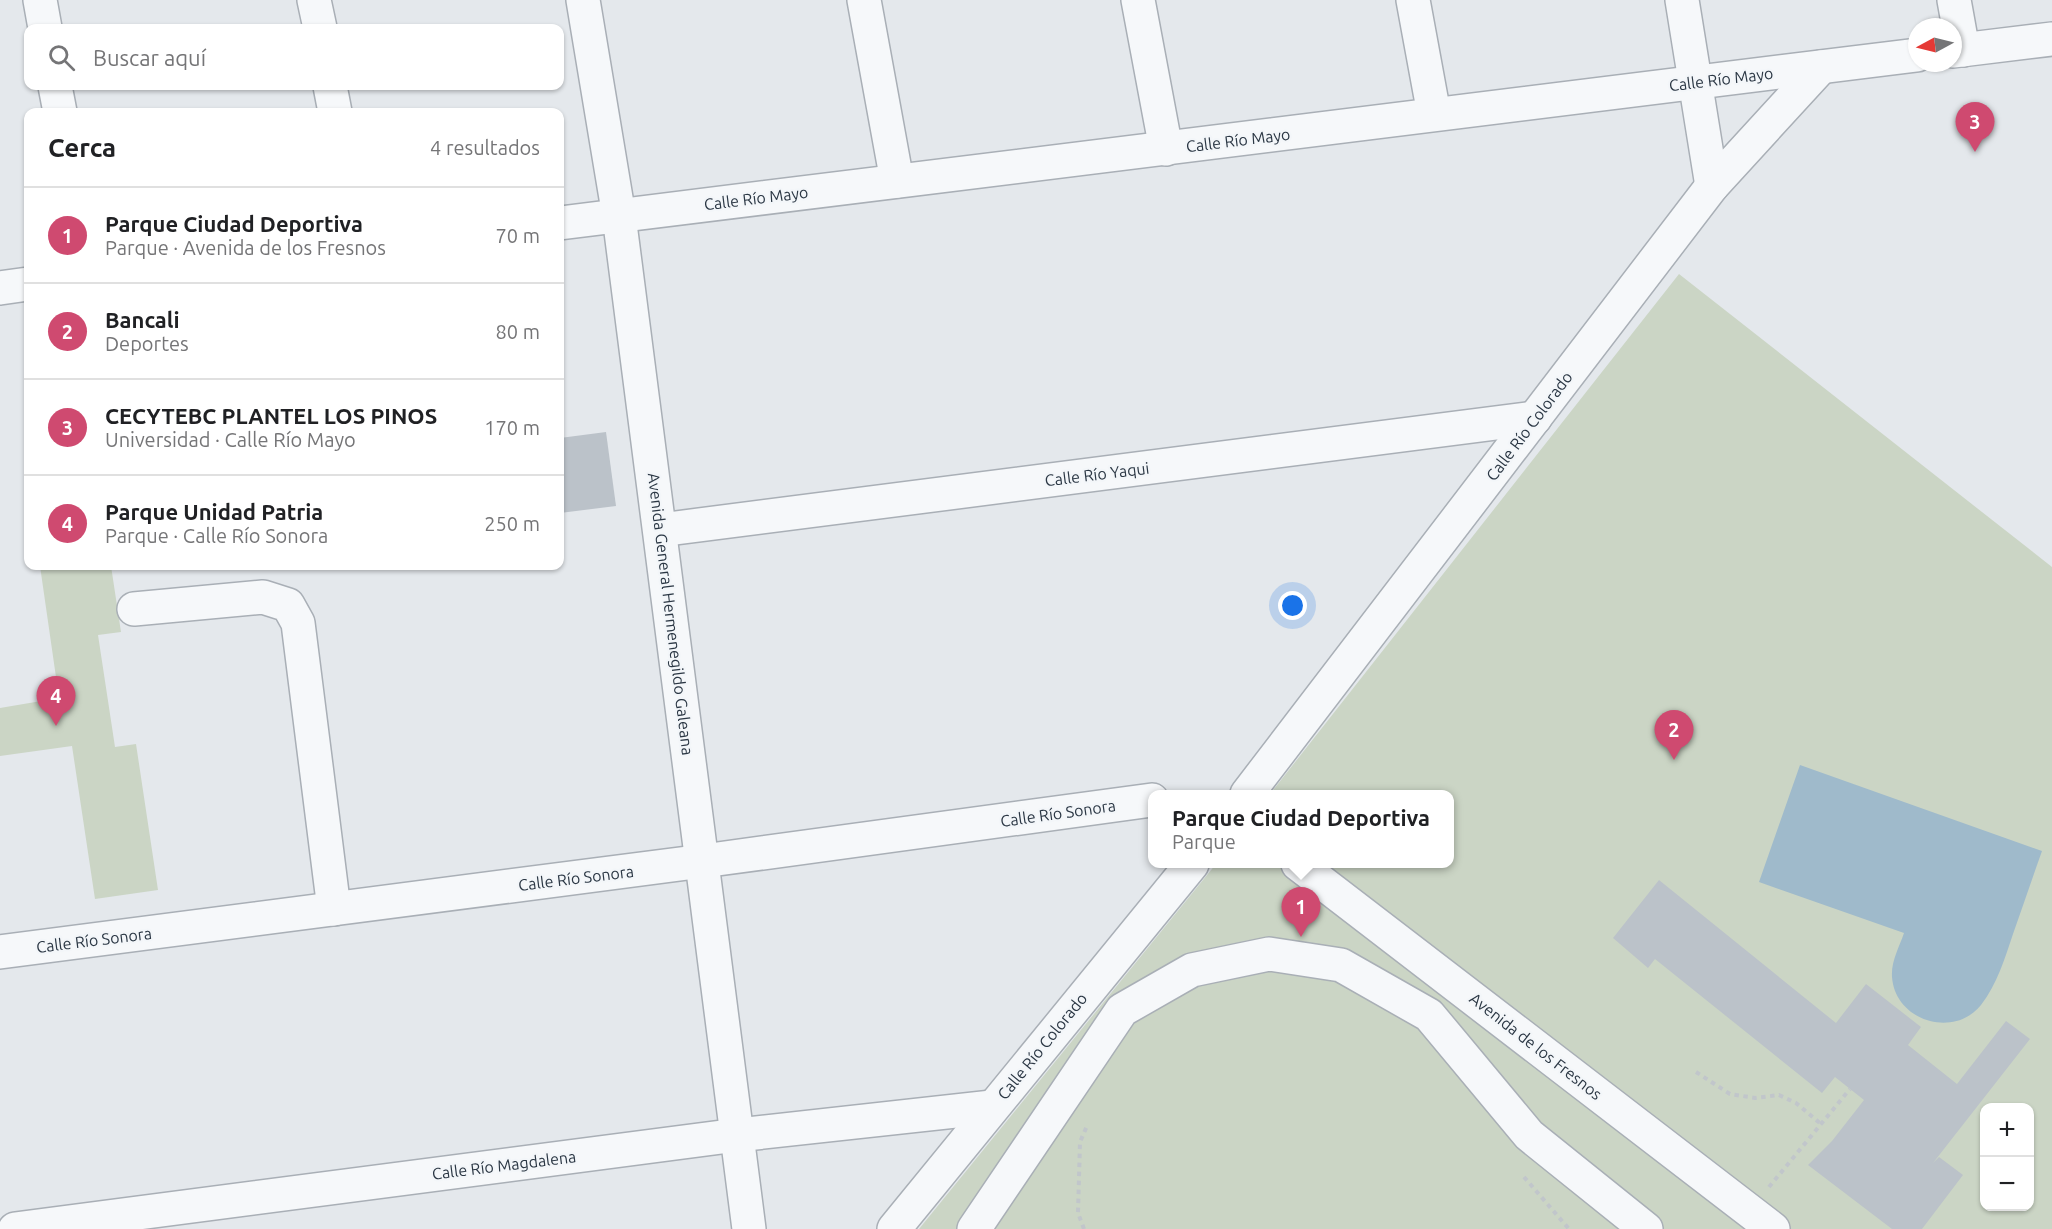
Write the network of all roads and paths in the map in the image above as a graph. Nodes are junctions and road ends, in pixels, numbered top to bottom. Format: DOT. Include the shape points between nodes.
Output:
graph roads {
  1 [pos="40,0"];
  2 [pos="314,0"];
  3 [pos="583,0"];
  4 [pos="864,0"];
  5 [pos="1138,0"];
  6 [pos="1413,0"];
  7 [pos="1682,0"];
  8 [pos="1954,0"];
  9 [pos="1955,18"];
  10 [pos="44,24"];
  11 [pos="319,24"];
  12 [pos="2052,39"];
  13 [pos="1962,50"];
  14 [pos="1908,56"];
  15 [pos="1821,67"];
  16 [pos="1697,82"];
  17 [pos="56,90"];
  18 [pos="331,90"];
  19 [pos="59,108"];
  20 [pos="334,108"];
  21 [pos="1434,114"];
  22 [pos="1166,149"];
  23 [pos="897,181"];
  24 [pos="1712,186"];
  25 [pos="620,216"];
  26 [pos="564,223"];
  27 [pos="24,285"];
  28 [pos="0,288"];
  29 [pos="1535,418"];
  30 [pos="660,530"];
  31 [pos="134,609"];
  32 [pos="1251,790"];
  33 [pos="1148,801"];
  34 [pos="703,861"];
  35 [pos="1188,868"];
  36 [pos="1303,868"];
  37 [pos="334,909"];
  38 [pos="0,952"];
  39 [pos="1696,1072"];
  40 [pos="1850,1089"];
  41 [pos="992,1107"];
  42 [pos="1089,1120"];
  43 [pos="1821,1124"];
  44 [pos="737,1135"];
  45 [pos="1524,1176"];
  46 [pos="1761,1220"];
  47 [pos="15,1229"];
  48 [pos="749,1229"];
  49 [pos="894,1229"];
  50 [pos="974,1229"];
  51 [pos="1084,1229"];
  52 [pos="1569,1229"];
  53 [pos="1646,1229"];
  1 -- 10 [label="street"];
  2 -- 11 [label="street"];
  3 -- 25 [label="street, Avenida General Hermenegildo Galeana"];
  4 -- 23 [label="street"];
  5 -- 22 [label="street"];
  6 -- 21 [label="street"];
  7 -- 16 [label="street"];
  8 -- 9 [label="street"];
  12 -- 13 [label="street"];
  14 -- 15 [label="street, Calle Río Mayo"];
  15 -- 16 [label="street, Calle Río Mayo"];
  15 -- 24 [label="street, Calle Río Colorado"];
  16 -- 21 [label="street, Calle Río Mayo"];
  16 -- 24 [label="street"];
  17 -- 19 [label="street"];
  18 -- 20 [label="street"];
  21 -- 22 [label="street, Calle Río Mayo"];
  22 -- 23 [label="street, Calle Río Mayo"];
  23 -- 25 [label="street, Calle Río Mayo"];
  24 -- 29 [label="street, Calle Río Colorado"];
  25 -- 26 [label="street, Calle Río Mayo"];
  25 -- 30 [label="street, Avenida General Hermenegildo Galeana"];
  27 -- 28 [label="street"];
  29 -- 30 [label="street, Calle Río Yaqui"];
  29 -- 32 [label="street, Calle Río Colorado"];
  30 -- 34 [label="street, Avenida General Hermenegildo Galeana"];
  31 -- 37 [label="street" via="263,597 288,605 298,623"];
  33 -- 34 [label="street, Calle Río Sonora"];
  34 -- 37 [label="street, Calle Río Sonora"];
  34 -- 44 [label="street, Avenida General Hermenegildo Galeana"];
  35 -- 41 [label="street, Calle Río Colorado"];
  36 -- 46 [label="street, Avenida de los Fresnos"];
  37 -- 38 [label="street, Calle Río Sonora"];
  39 -- 43 [label="path" via="1730,1094 1787,1098"];
  40 -- 43 [label="path"];
  41 -- 44 [label="street, Calle Río Magdalena"];
  41 -- 49 [label="street, Calle Río Colorado"];
  42 -- 51 [label="path" via="1080,1142 1078,1213"];
  43 -- 46 [label="path"];
  44 -- 47 [label="street, Calle Río Magdalena"];
  44 -- 48 [label="street, Avenida General Hermenegildo Galeana"];
  45 -- 52 [label="path"];
  50 -- 53 [label="street" via="1122,1010 1192,970 1269,954 1341,965 1429,1015 1529,1135"];
}
